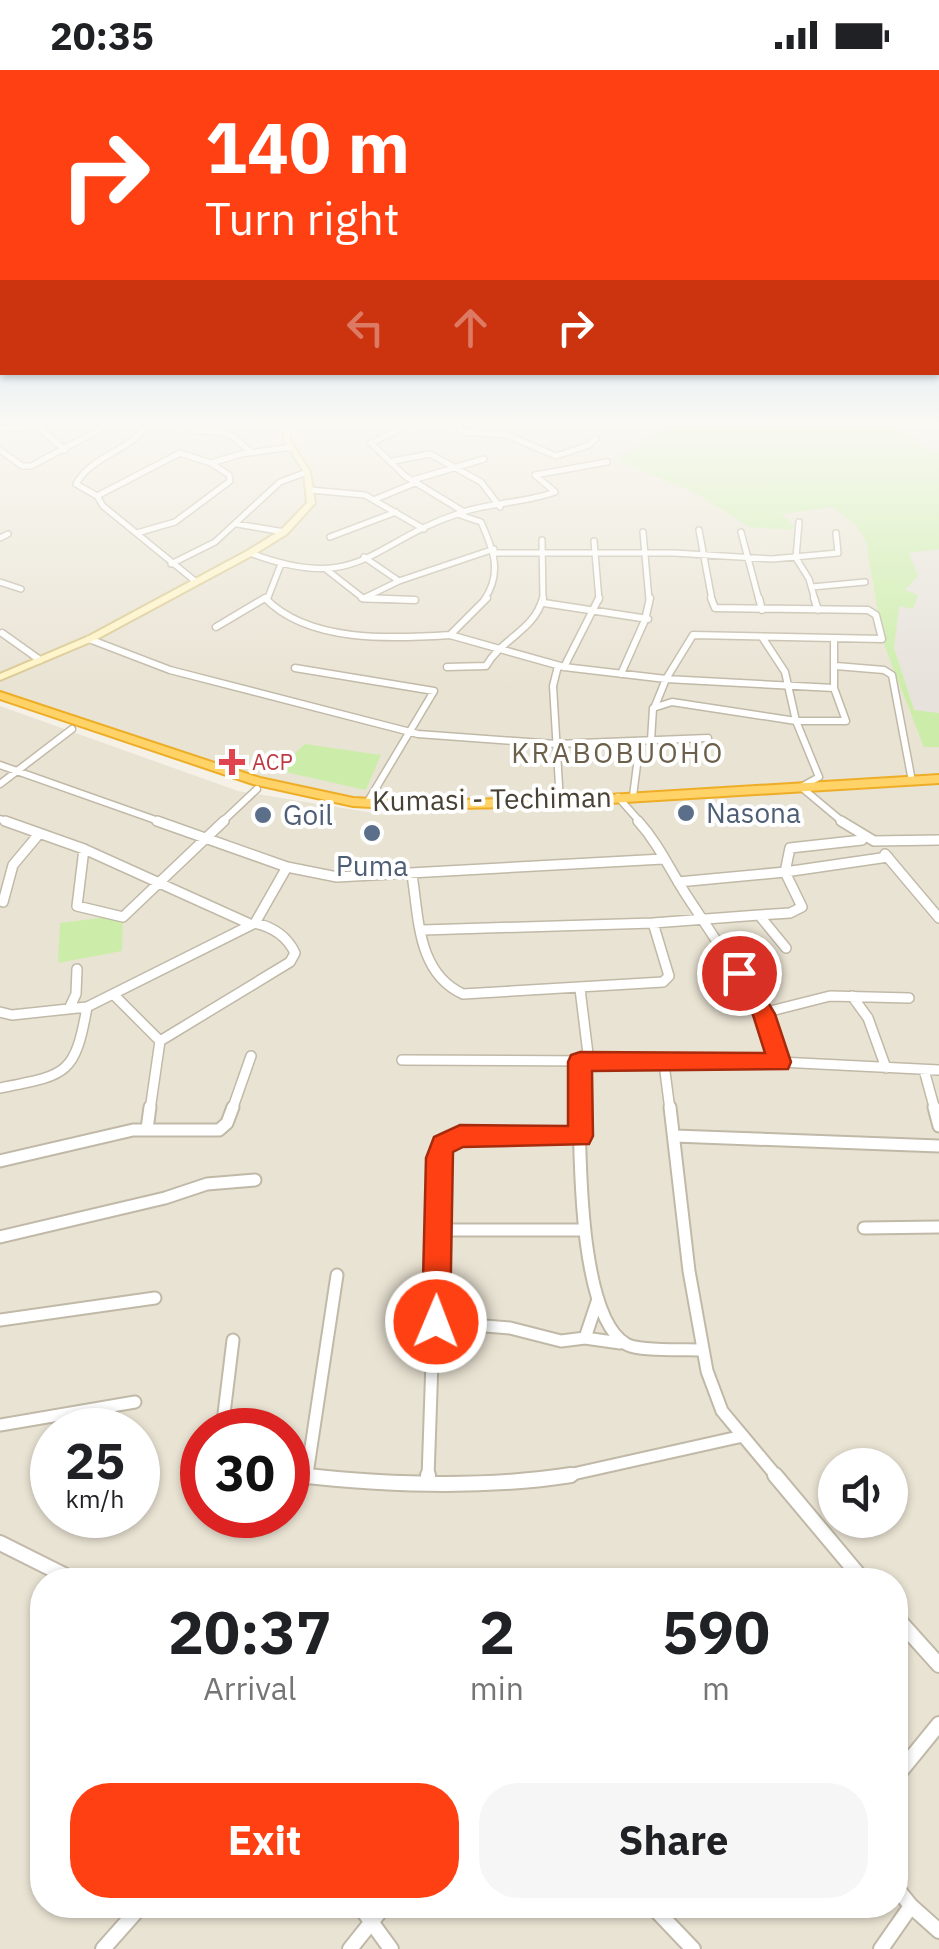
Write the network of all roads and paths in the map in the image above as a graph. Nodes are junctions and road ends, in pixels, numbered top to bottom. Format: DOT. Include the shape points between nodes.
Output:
graph roads {
  1 [pos="115,513"];
  2 [pos="188,513"];
  3 [pos="249,513"];
  4 [pos="303,513"];
  5 [pos="387,513"];
  6 [pos="397,513"];
  7 [pos="467,513"];
  8 [pos="461,514"];
  9 [pos="799,522"];
  10 [pos="237,524"];
  11 [pos="424,529"];
  12 [pos="699,530"];
  13 [pos="136,532"];
  14 [pos="284,532"];
  15 [pos="642,532"];
  16 [pos="741,532"];
  17 [pos="836,533"];
  18 [pos="8,534"];
  19 [pos="330,537"];
  20 [pos="0,538"];
  21 [pos="542,540"];
  22 [pos="594,541"];
  23 [pos="495,551"];
  24 [pos="250,553"];
  25 [pos="544,554"];
  26 [pos="596,554"];
  27 [pos="647,554"];
  28 [pos="702,555"];
  29 [pos="364,557"];
  30 [pos="748,558"];
  31 [pos="796,558"];
  32 [pos="171,564"];
  33 [pos="281,564"];
  34 [pos="327,570"];
  35 [pos="430,570"];
  36 [pos="441,579"];
  37 [pos="195,581"];
  38 [pos="399,581"];
  39 [pos="0,582"];
  40 [pos="865,582"];
  41 [pos="812,587"];
  42 [pos="21,589"];
  43 [pos="264,598"];
  44 [pos="364,598"];
  45 [pos="416,600"];
  46 [pos="544,603"];
  47 [pos="762,610"];
  48 [pos="818,610"];
  49 [pos="594,613"];
  50 [pos="648,619"];
  51 [pos="216,627"];
  52 [pos="2,634"];
  53 [pos="450,635"];
  54 [pos="762,637"];
  55 [pos="89,639"];
  56 [pos="834,639"];
  57 [pos="493,650"];
  58 [pos="40,660"];
  59 [pos="447,666"];
  60 [pos="561,666"];
  61 [pos="836,666"];
  62 [pos="294,668"];
  63 [pos="621,674"];
  64 [pos="0,677"];
  65 [pos="666,679"];
  66 [pos="789,683"];
  67 [pos="834,688"];
  68 [pos="0,699"];
  69 [pos="654,708"];
  70 [pos="796,721"];
  71 [pos="72,729"];
  72 [pos="408,732"];
  73 [pos="708,738"];
  74 [pos="651,741"];
  75 [pos="640,742"];
  76 [pos="556,744"];
  77 [pos="161,754"];
  78 [pos="0,766"];
  79 [pos="15,771"];
  80 [pos="939,776"];
  81 [pos="912,780"];
  82 [pos="0,784"];
  83 [pos="801,787"];
  84 [pos="256,789"];
  85 [pos="626,796"];
  86 [pos="560,802"];
  87 [pos="367,803"];
  88 [pos="0,819"];
  89 [pos="38,834"];
  90 [pos="205,839"];
  91 [pos="865,840"];
  92 [pos="939,840"];
  93 [pos="878,844"];
  94 [pos="84,849"];
  95 [pos="888,856"];
  96 [pos="664,859"];
  97 [pos="287,867"];
  98 [pos="785,872"];
  99 [pos="412,875"];
  100 [pos="161,881"];
  101 [pos="678,882"];
  102 [pos="2,902"];
  103 [pos="760,915"];
  104 [pos="704,918"];
  105 [pos="939,918"];
  106 [pos="653,923"];
  107 [pos="253,924"];
  108 [pos="423,930"];
  109 [pos="786,948"];
  110 [pos="78,969"];
  111 [pos="580,990"];
  112 [pos="114,995"];
  113 [pos="852,996"];
  114 [pos="909,998"];
  115 [pos="88,1007"];
  116 [pos="69,1009"];
  117 [pos="0,1012"];
  118 [pos="764,1014"];
  119 [pos="160,1041"];
  120 [pos="251,1056"];
  121 [pos="402,1060"];
  122 [pos="584,1062"];
  123 [pos="780,1062"];
  124 [pos="664,1064"];
  125 [pos="886,1068"];
  126 [pos="924,1070"];
  127 [pos="939,1070"];
  128 [pos="0,1088"];
  129 [pos="939,1126"];
  130 [pos="146,1129"];
  131 [pos="580,1136"];
  132 [pos="675,1136"];
  133 [pos="939,1146"];
  134 [pos="0,1161"];
  135 [pos="255,1180"];
  136 [pos="939,1226"];
  137 [pos="864,1228"];
  138 [pos="437,1230"];
  139 [pos="584,1230"];
  140 [pos="0,1237"];
  141 [pos="337,1275"];
  142 [pos="155,1298"];
  143 [pos="598,1299"];
  144 [pos="0,1320"];
  145 [pos="436,1322"];
  146 [pos="585,1338"];
  147 [pos="233,1340"];
  148 [pos="620,1343"];
  149 [pos="702,1350"];
  150 [pos="135,1402"];
  151 [pos="225,1408"];
  152 [pos="0,1426"];
  153 [pos="743,1436"];
  154 [pos="310,1454"];
  155 [pos="310,1474"];
  156 [pos="428,1479"];
  157 [pos="0,1543"];
  158 [pos="50,1568"];
  159 [pos="853,1568"];
  160 [pos="908,1630"];
  161 [pos="939,1665"];
  162 [pos="939,1724"];
  163 [pos="908,1762"];
  164 [pos="908,1903"];
  165 [pos="910,1906"];
  166 [pos="908,1909"];
  167 [pos="130,1918"];
  168 [pos="663,1918"];
  169 [pos="902,1918"];
  170 [pos="372,1920"];
  171 [pos="939,1932"];
  172 [pos="103,1949"];
  173 [pos="350,1949"];
  174 [pos="392,1949"];
  175 [pos="693,1949"];
  176 [pos="882,1949"];
  1 -- 13 [label="street"];
  2 -- 13 [label="street"];
  3 -- 10 [label="street"];
  4 -- 14 [label="street"];
  5 -- 19 [label="street"];
  6 -- 11 [label="street"];
  7 -- 8 [label="street"];
  8 -- 11 [label="street"];
  8 -- 23 [label="street" via="478,520"];
  9 -- 31 [label="street"];
  10 -- 14 [label="street"];
  10 -- 32 [label="street"];
  11 -- 29 [label="street"];
  12 -- 28 [label="street"];
  13 -- 32 [label="street"];
  14 -- 24 [label="street"];
  15 -- 27 [label="street"];
  16 -- 30 [label="street"];
  17 -- 31 [label="street" via="838,554"];
  18 -- 20 [label="street"];
  21 -- 25 [label="street"];
  22 -- 26 [label="street"];
  23 -- 25 [label="street"];
  23 -- 35 [label="street"];
  23 -- 53 [label="street" via="491,593"];
  24 -- 33 [label="street"];
  24 -- 37 [label="street"];
  25 -- 26 [label="street"];
  25 -- 46 [label="street"];
  26 -- 27 [label="street"];
  26 -- 49 [label="street" via="600,593"];
  27 -- 28 [label="street"];
  27 -- 50 [label="street" via="653,598"];
  28 -- 30 [label="street"];
  28 -- 47 [label="street" via="715,608"];
  29 -- 34 [label="street"];
  29 -- 38 [label="street"];
  30 -- 31 [label="street"];
  30 -- 47 [label="street"];
  31 -- 41 [label="street"];
  32 -- 37 [label="street"];
  33 -- 34 [label="street"];
  33 -- 43 [label="street"];
  34 -- 44 [label="street"];
  35 -- 36 [label="street"];
  35 -- 38 [label="street"];
  37 -- 55 [label="street"];
  38 -- 44 [label="street"];
  39 -- 42 [label="street"];
  40 -- 41 [label="street"];
  41 -- 48 [label="street"];
  43 -- 51 [label="street"];
  43 -- 53 [label="street" via="288,618 368,636"];
  44 -- 45 [label="street"];
  46 -- 49 [label="street"];
  46 -- 57 [label="street" via="516,637"];
  47 -- 48 [label="street"];
  48 -- 56 [label="street" via="868,610 883,634 880,641"];
  49 -- 50 [label="street"];
  49 -- 60 [label="street"];
  50 -- 63 [label="street"];
  52 -- 58 [label="street"];
  53 -- 57 [label="street"];
  54 -- 56 [label="street"];
  54 -- 65 [label="street" via="693,635"];
  54 -- 66 [label="street"];
  55 -- 58 [label="street"];
  55 -- 72 [label="street" via="170,670"];
  56 -- 61 [label="street"];
  57 -- 59 [label="street" via="486,666"];
  57 -- 60 [label="street"];
  58 -- 64 [label="street"];
  60 -- 63 [label="street"];
  60 -- 76 [label="street" via="553,686"];
  61 -- 67 [label="street"];
  61 -- 81 [label="street" via="892,675"];
  62 -- 72 [label="street" via="433,690"];
  63 -- 65 [label="street"];
  65 -- 66 [label="street"];
  65 -- 69 [label="street"];
  66 -- 67 [label="street"];
  66 -- 70 [label="street"];
  67 -- 70 [label="street" via="846,722"];
  68 -- 71 [label="highway"];
  68 -- 77 [label="highway, Kumasi - Techiman"];
  69 -- 70 [label="street" via="672,702"];
  69 -- 74 [label="street"];
  70 -- 83 [label="street" via="819,776"];
  71 -- 77 [label="highway"];
  71 -- 79 [label="street"];
  72 -- 76 [label="street"];
  72 -- 87 [label="street"];
  73 -- 74 [label="street"];
  74 -- 75 [label="street"];
  75 -- 76 [label="street"];
  75 -- 85 [label="street"];
  76 -- 86 [label="street"];
  77 -- 84 [label="highway"];
  77 -- 87 [label="highway, Kumasi - Techiman" via="284,790"];
  78 -- 79 [label="street"];
  79 -- 82 [label="street"];
  79 -- 90 [label="street"];
  80 -- 81 [label="highway, Kumasi - Techiman"];
  81 -- 83 [label="highway, Kumasi - Techiman"];
  83 -- 85 [label="highway, Kumasi - Techiman"];
  83 -- 91 [label="street"];
  84 -- 86 [label="highway" via="408,811"];
  84 -- 90 [label="street"];
  85 -- 86 [label="highway, Kumasi - Techiman"];
  85 -- 96 [label="street"];
  86 -- 87 [label="highway, Kumasi - Techiman"];
  88 -- 89 [label="street"];
  89 -- 94 [label="street"];
  89 -- 102 [label="street" via="14,866"];
  90 -- 97 [label="street"];
  90 -- 100 [label="street"];
  91 -- 93 [label="street"];
  91 -- 98 [label="street" via="790,848"];
  92 -- 93 [label="street"];
  93 -- 95 [label="street"];
  94 -- 100 [label="street"];
  94 -- 100 [label="street" via="77,900 82,909 123,917"];
  95 -- 98 [label="street"];
  95 -- 105 [label="street"];
  96 -- 99 [label="street"];
  96 -- 101 [label="street"];
  97 -- 99 [label="street" via="337,876"];
  97 -- 107 [label="street"];
  98 -- 101 [label="street"];
  98 -- 103 [label="street" via="802,907"];
  99 -- 108 [label="street"];
  100 -- 107 [label="street"];
  101 -- 104 [label="street"];
  103 -- 104 [label="street"];
  103 -- 109 [label="street"];
  104 -- 106 [label="street"];
  104 -- 118 [label="street"];
  106 -- 108 [label="street"];
  106 -- 111 [label="street" via="667,980"];
  107 -- 112 [label="street"];
  107 -- 119 [label="street" via="292,945 290,962"];
  108 -- 111 [label="street" via="426,961 452,992"];
  110 -- 116 [label="street"];
  111 -- 122 [label="street"];
  112 -- 115 [label="street"];
  112 -- 119 [label="street"];
  113 -- 114 [label="street"];
  113 -- 118 [label="street"];
  113 -- 125 [label="street" via="868,1018"];
  115 -- 116 [label="street"];
  115 -- 128 [label="street" via="72,1067 56,1077"];
  116 -- 117 [label="street"];
  118 -- 123 [label="street"];
  119 -- 130 [label="street"];
  120 -- 130 [label="street" via="223,1128"];
  121 -- 122 [label="street"];
  122 -- 124 [label="street"];
  122 -- 131 [label="street"];
  123 -- 124 [label="street"];
  123 -- 125 [label="street"];
  124 -- 132 [label="street"];
  125 -- 126 [label="street"];
  126 -- 127 [label="street"];
  126 -- 129 [label="street"];
  130 -- 134 [label="street"];
  131 -- 138 [label="street" via="452,1139 438,1158"];
  131 -- 139 [label="street"];
  132 -- 133 [label="street"];
  132 -- 149 [label="street"];
  135 -- 140 [label="street" via="207,1184"];
  136 -- 137 [label="street"];
  138 -- 139 [label="street"];
  138 -- 145 [label="street"];
  139 -- 143 [label="street"];
  141 -- 154 [label="street"];
  142 -- 144 [label="street"];
  143 -- 146 [label="street"];
  143 -- 148 [label="street"];
  145 -- 146 [label="street"];
  145 -- 156 [label="street"];
  146 -- 148 [label="street"];
  147 -- 151 [label="street"];
  148 -- 149 [label="street"];
  149 -- 153 [label="street" via="715,1397"];
  150 -- 152 [label="street"];
  153 -- 156 [label="street" via="554,1479"];
  153 -- 159 [label="street"];
  155 -- 156 [label="street" via="349,1481"];
  157 -- 158 [label="street"];
  160 -- 161 [label="street"];
  162 -- 163 [label="street"];
  164 -- 165 [label="street"];
  165 -- 166 [label="street"];
  165 -- 171 [label="street"];
  167 -- 172 [label="street"];
  168 -- 175 [label="street"];
  169 -- 176 [label="street"];
  170 -- 173 [label="street"];
  170 -- 174 [label="street"];
}
